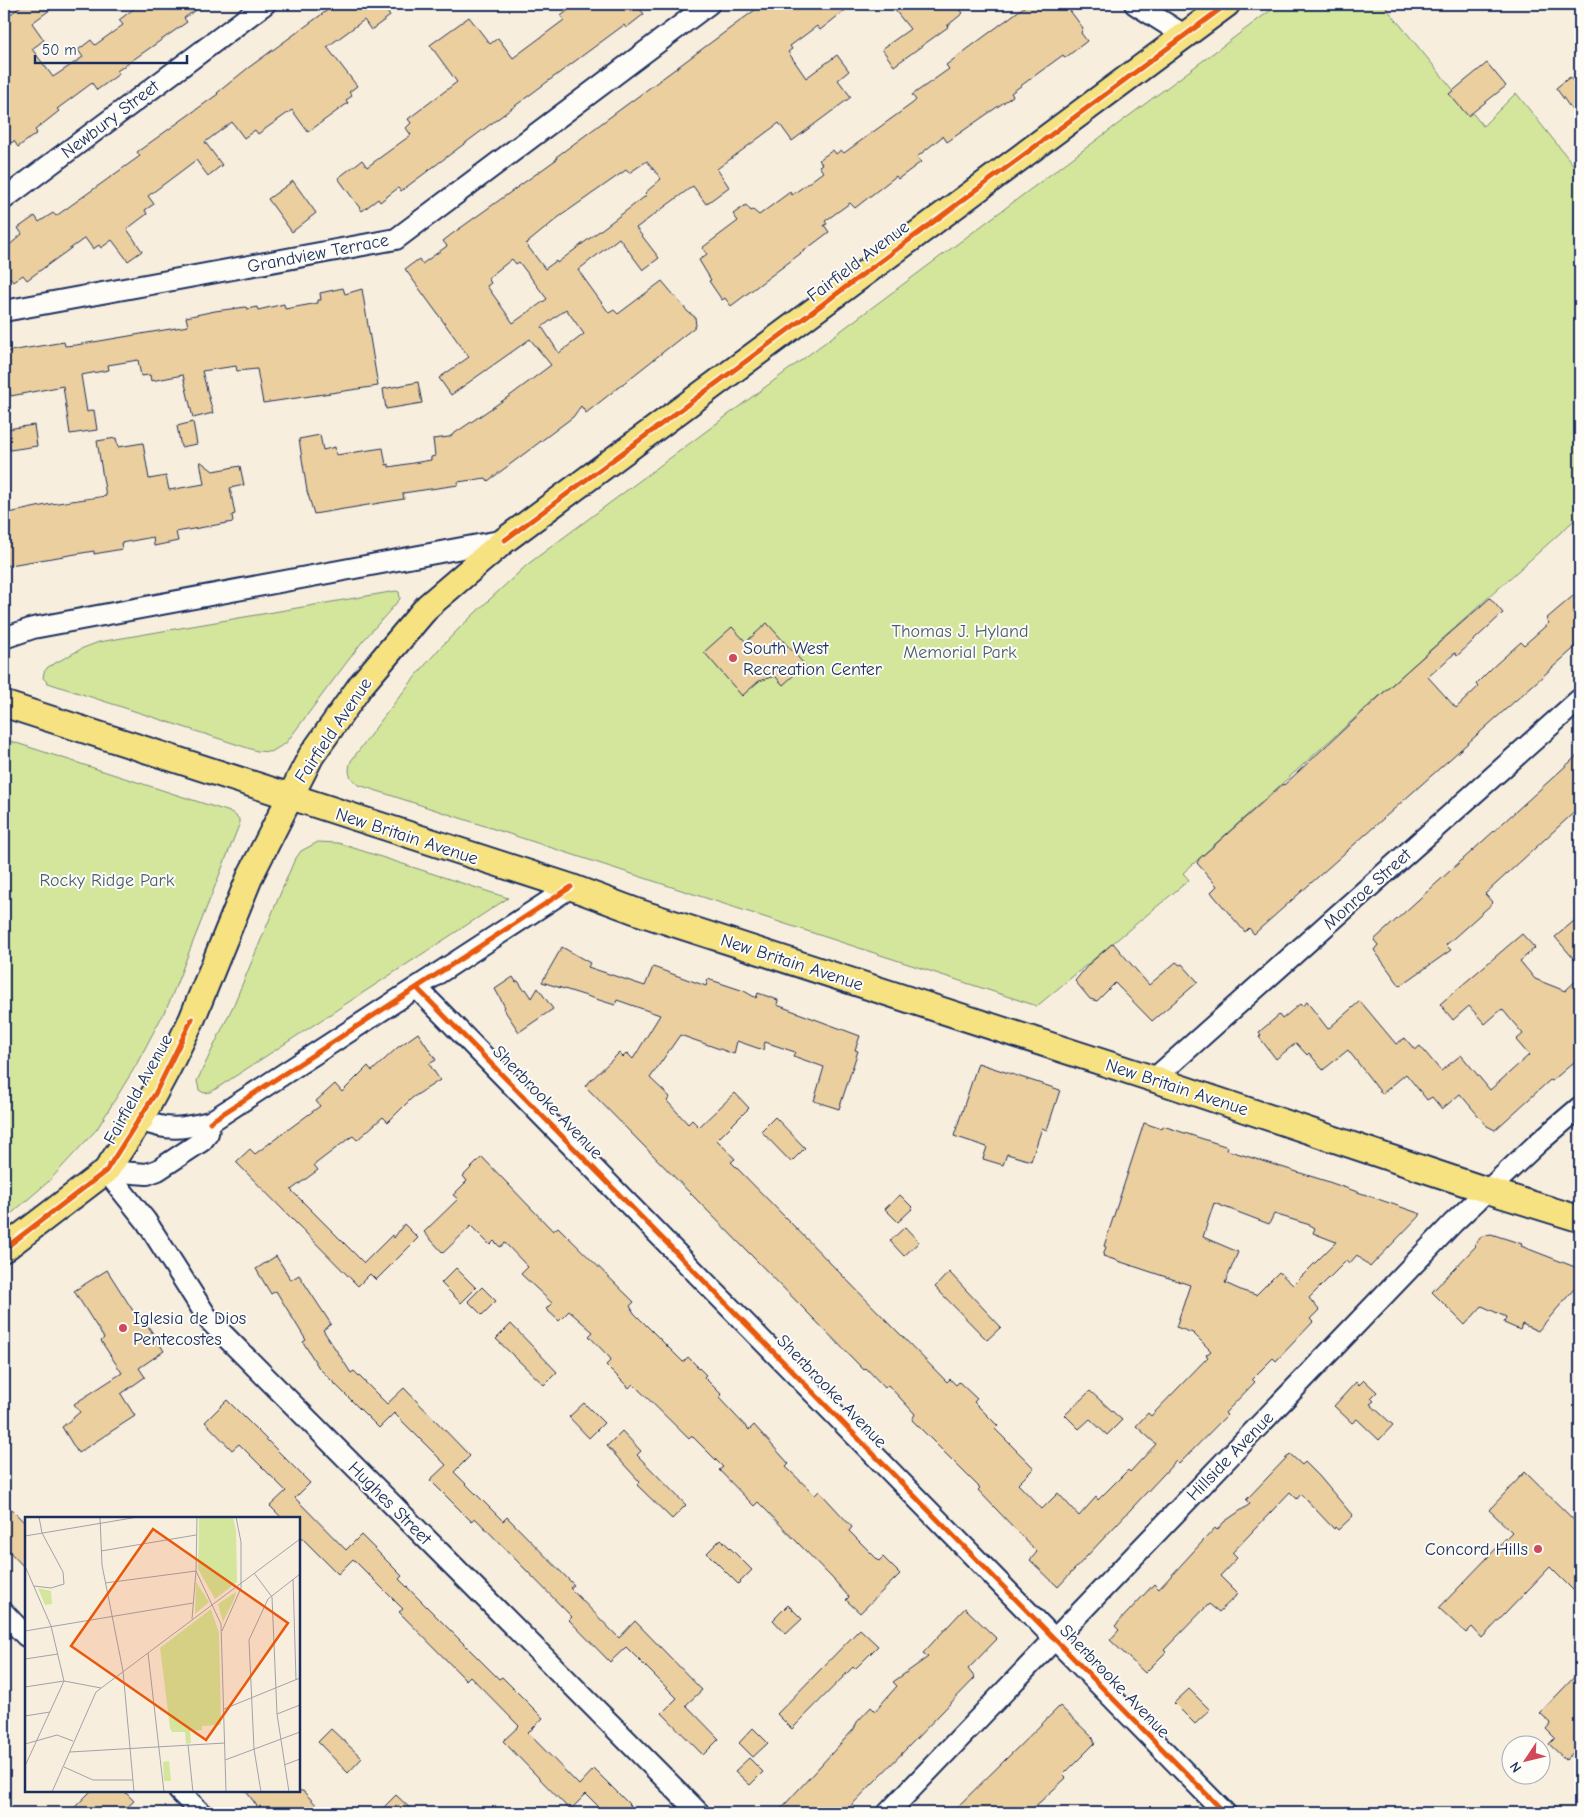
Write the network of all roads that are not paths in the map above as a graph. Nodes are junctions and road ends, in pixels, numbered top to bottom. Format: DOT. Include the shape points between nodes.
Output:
graph roads {
  1 [pos="265,4"];
  2 [pos="709,4"];
  3 [pos="1134,4"];
  4 [pos="1227,4"];
  5 [pos="1184,36"];
  6 [pos="4,199"];
  7 [pos="4,311"];
  8 [pos="505,540"];
  9 [pos="4,638"];
  10 [pos="1580,699"];
  11 [pos="4,704"];
  12 [pos="290,798"];
  13 [pos="571,887"];
  14 [pos="418,989"];
  15 [pos="1154,1079"];
  16 [pos="1580,1107"];
  17 [pos="140,1120"];
  18 [pos="210,1122"];
  19 [pos="106,1171"];
  20 [pos="1486,1190"];
  21 [pos="1580,1219"];
  22 [pos="4,1249"];
  23 [pos="4,1613"];
  24 [pos="25,1635"];
  25 [pos="1055,1638"];
  26 [pos="180,1792"];
  27 [pos="201,1813"];
  28 [pos="700,1813"];
  29 [pos="888,1813"];
  30 [pos="1225,1813"];
  1 -- 6 [label="street, Newbury Street"];
  2 -- 7 [label="street, Grandview Terrace" via="396,239"];
  3 -- 5 [label="street"];
  4 -- 5 [label="main road, Fairfield Avenue"];
  5 -- 8 [label="main road, Fairfield Avenue"];
  8 -- 9 [label="street, Fairfield Avenue" via="33,628"];
  8 -- 12 [label="main road, Fairfield Avenue" via="428,606 394,645 336,720"];
  10 -- 15 [label="street, Monroe Street"];
  11 -- 12 [label="main road, New Britain Avenue"];
  12 -- 13 [label="main road, New Britain Avenue"];
  12 -- 17 [label="main road, Fairfield Avenue" via="251,874 192,1019"];
  13 -- 14 [label="street"];
  13 -- 15 [label="main road, New Britain Avenue" via="638,912"];
  14 -- 18 [label="street"];
  14 -- 25 [label="street, Sherbrooke Avenue"];
  15 -- 20 [label="main road, New Britain Avenue"];
  16 -- 20 [label="street, Hillside Avenue"];
  17 -- 18 [label="street" via="161,1128 180,1130"];
  17 -- 19 [label="main road, Fairfield Avenue"];
  18 -- 19 [label="street" via="202,1141 158,1170 147,1174"];
  19 -- 22 [label="main road, Fairfield Avenue"];
  19 -- 28 [label="street, Hughes Street" via="146,1221 209,1320"];
  20 -- 21 [label="main road, New Britain Avenue"];
  20 -- 25 [label="street, Hillside Avenue"];
  23 -- 24 [label="street"];
  25 -- 29 [label="street, Hillside Avenue"];
  25 -- 30 [label="street, Sherbrooke Avenue"];
  26 -- 27 [label="street"];
}
